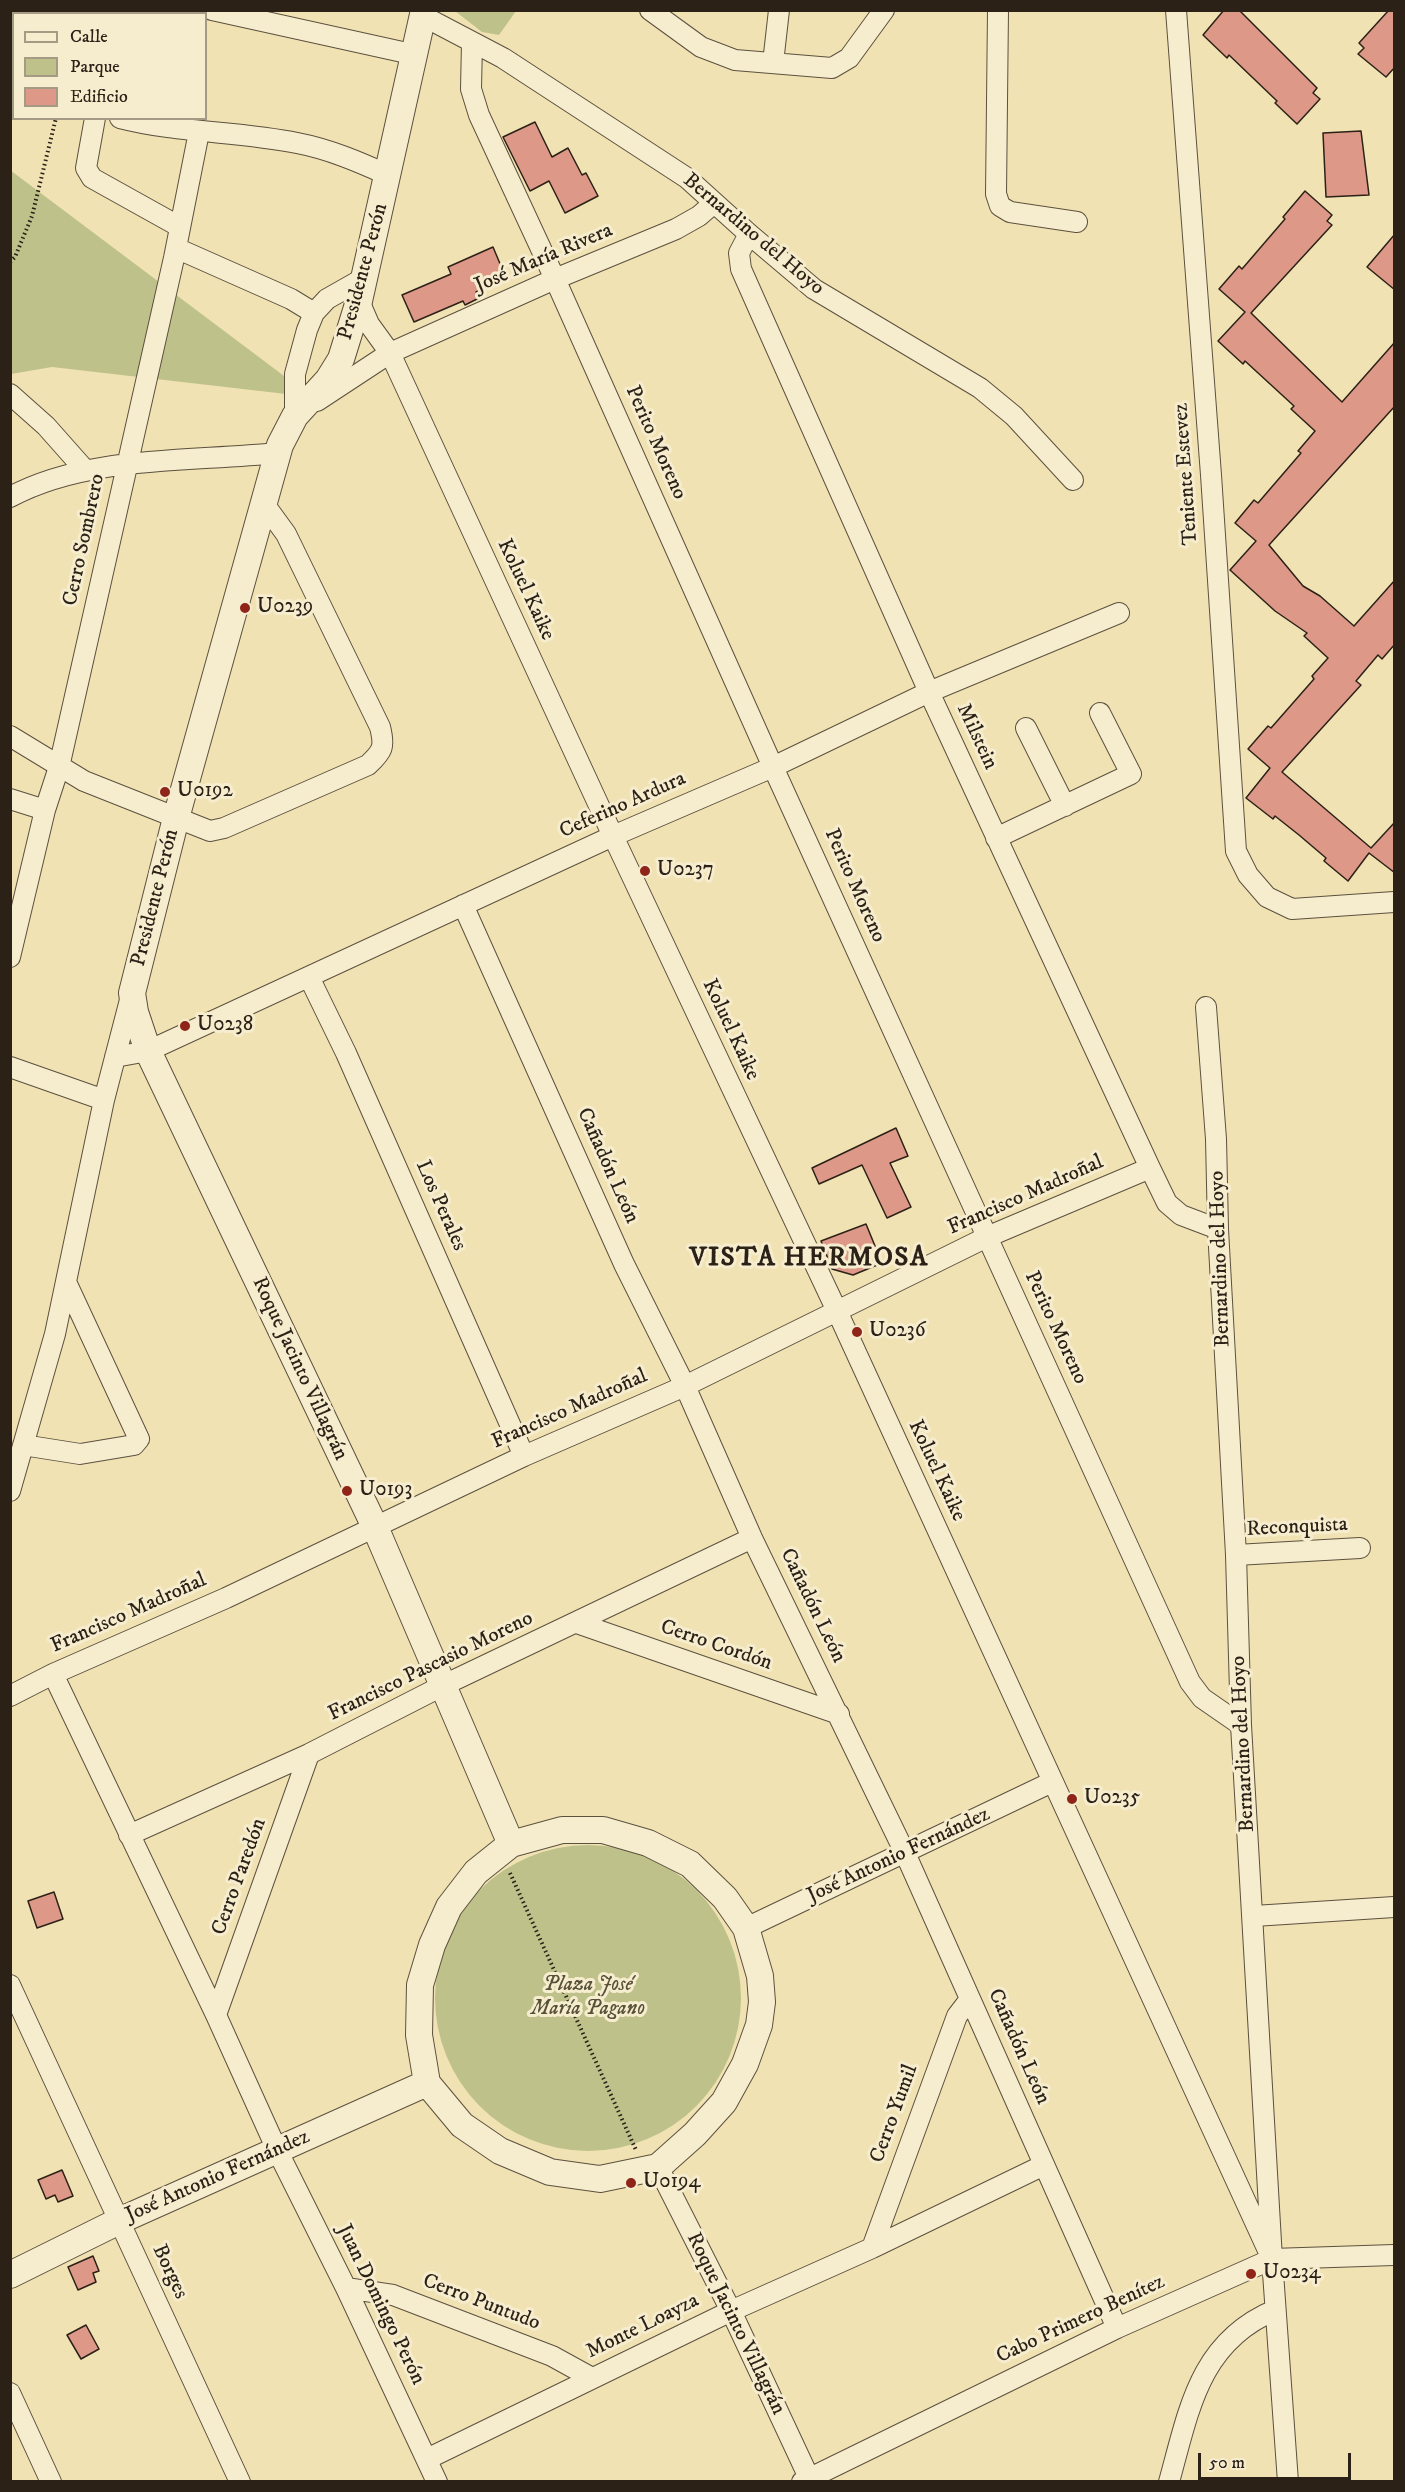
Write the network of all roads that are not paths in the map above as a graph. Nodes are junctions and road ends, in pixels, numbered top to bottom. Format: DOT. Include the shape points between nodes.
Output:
graph roads {
  1 [pos="212,10"];
  2 [pos="650,10"];
  3 [pos="779,10"];
  4 [pos="884,10"];
  5 [pos="998,10"];
  6 [pos="1176,10"];
  7 [pos="421,12"];
  8 [pos="472,42"];
  9 [pos="416,56"];
  10 [pos="773,63"];
  11 [pos="95,120"];
  12 [pos="142,120"];
  13 [pos="198,125"];
  14 [pos="388,175"];
  15 [pos="714,203"];
  16 [pos="1077,222"];
  17 [pos="180,226"];
  18 [pos="749,234"];
  19 [pos="176,248"];
  20 [pos="555,279"];
  21 [pos="362,290"];
  22 [pos="314,313"];
  23 [pos="390,353"];
  24 [pos="10,394"];
  25 [pos="295,416"];
  26 [pos="277,453"];
  27 [pos="126,464"];
  28 [pos="85,470"];
  29 [pos="1074,480"];
  30 [pos="10,497"];
  31 [pos="262,501"];
  32 [pos="1119,613"];
  33 [pos="929,692"];
  34 [pos="1100,713"];
  35 [pos="1026,728"];
  36 [pos="10,736"];
  37 [pos="59,767"];
  38 [pos="773,767"];
  39 [pos="10,799"];
  40 [pos="1065,806"];
  41 [pos="45,810"];
  42 [pos="176,818"];
  43 [pos="613,836"];
  44 [pos="996,838"];
  45 [pos="1395,902"];
  46 [pos="463,905"];
  47 [pos="10,957"];
  48 [pos="309,977"];
  49 [pos="132,993"];
  50 [pos="1206,1007"];
  51 [pos="148,1052"];
  52 [pos="115,1057"];
  53 [pos="10,1067"];
  54 [pos="104,1100"];
  55 [pos="1150,1168"];
  56 [pos="1218,1229"];
  57 [pos="987,1237"];
  58 [pos="66,1281"];
  59 [pos="837,1311"];
  60 [pos="685,1386"];
  61 [pos="23,1445"];
  62 [pos="524,1456"];
  63 [pos="10,1491"];
  64 [pos="375,1527"];
  65 [pos="752,1538"];
  66 [pos="1360,1548"];
  67 [pos="1236,1555"];
  68 [pos="577,1623"];
  69 [pos="53,1674"];
  70 [pos="444,1685"];
  71 [pos="10,1696"];
  72 [pos="839,1714"];
  73 [pos="1241,1725"];
  74 [pos="309,1754"];
  75 [pos="1052,1782"];
  76 [pos="129,1835"];
  77 [pos="504,1850"];
  78 [pos="905,1853"];
  79 [pos="1395,1907"];
  80 [pos="1254,1916"];
  81 [pos="746,1928"];
  82 [pos="10,1984"];
  83 [pos="970,1999"];
  84 [pos="216,2015"];
  85 [pos="427,2083"];
  86 [pos="277,2150"];
  87 [pos="1044,2165"];
  88 [pos="653,2168"];
  89 [pos="119,2222"];
  90 [pos="872,2248"];
  91 [pos="1394,2255"];
  92 [pos="1272,2259"];
  93 [pos="10,2275"];
  94 [pos="346,2288"];
  95 [pos="1275,2310"];
  96 [pos="731,2311"];
  97 [pos="1117,2328"];
  98 [pos="592,2378"];
  99 [pos="10,2393"];
  100 [pos="427,2459"];
  101 [pos="808,2480"];
  102 [pos="51,2481"];
  103 [pos="240,2481"];
  104 [pos="438,2481"];
  105 [pos="1168,2481"];
  106 [pos="1288,2481"];
  1 -- 9 [label="street"];
  2 -- 10 [label="street" via="701,47 735,60"];
  3 -- 10 [label="street"];
  4 -- 10 [label="street" via="849,58 832,68"];
  5 -- 16 [label="street" via="996,194 1000,206 1010,212"];
  6 -- 45 [label="street, Teniente Estevez" via="1236,852 1248,875 1267,897 1292,909"];
  7 -- 8 [label="street, Bernardino del Hoyo"];
  7 -- 9 [label="street, Presidente Perón"];
  8 -- 15 [label="street, Bernardino del Hoyo" via="503,58 687,178"];
  8 -- 20 [label="street, Perito Moreno" via="471,89 479,115"];
  9 -- 14 [label="street, Presidente Perón"];
  11 -- 17 [label="street" via="86,168 92,178"];
  12 -- 13 [label="street"];
  13 -- 14 [label="street" via="297,143 351,158"];
  13 -- 17 [label="street, Cerro Sombrero"];
  14 -- 21 [label="street, Presidente Perón"];
  15 -- 18 [label="street, Bernardino del Hoyo"];
  15 -- 20 [label="street, José María Rivera" via="676,229"];
  17 -- 19 [label="street, Cerro Sombrero"];
  18 -- 29 [label="street, Bernardino del Hoyo" via="814,289 980,387 1014,416"];
  18 -- 33 [label="street, Milstein" via="739,253 741,269"];
  19 -- 22 [label="street"];
  19 -- 27 [label="street, Cerro Sombrero"];
  20 -- 23 [label="street, José María Rivera"];
  20 -- 38 [label="street, Perito Moreno"];
  21 -- 22 [label="street" via="327,299"];
  21 -- 23 [label="street, Koluel Kaike" via="369,324"];
  21 -- 25 [label="street, Presidente Perón" via="341,359 328,380"];
  22 -- 25 [label="street" via="295,374"];
  23 -- 25 [label="street, José María Rivera"];
  23 -- 43 [label="street, Koluel Kaike"];
  24 -- 28 [label="street" via="46,426"];
  25 -- 26 [label="street, Presidente Perón"];
  26 -- 27 [label="street"];
  26 -- 31 [label="street, Presidente Perón"];
  27 -- 28 [label="street"];
  27 -- 37 [label="street, Cerro Sombrero"];
  28 -- 30 [label="street" via="30,486"];
  31 -- 42 [label="street, Presidente Perón"];
  31 -- 42 [label="street" via="286,534 380,727 380,753 368,765 224,828 210,831"];
  32 -- 33 [label="street, Ceferino Ardura"];
  33 -- 38 [label="street, Ceferino Ardura"];
  33 -- 44 [label="street, Milstein"];
  34 -- 40 [label="street" via="1131,774"];
  35 -- 40 [label="street"];
  36 -- 37 [label="street"];
  37 -- 41 [label="street, Cerro Sombrero"];
  37 -- 42 [label="street"];
  38 -- 43 [label="street, Ceferino Ardura"];
  38 -- 57 [label="street, Perito Moreno"];
  39 -- 41 [label="street"];
  40 -- 44 [label="street"];
  41 -- 47 [label="street, Cerro Sombrero"];
  42 -- 49 [label="street, Presidente Perón"];
  43 -- 46 [label="street, Ceferino Ardura"];
  43 -- 59 [label="street, Koluel Kaike"];
  44 -- 55 [label="street, Milstein"];
  46 -- 48 [label="street, Ceferino Ardura"];
  46 -- 60 [label="street, Cañadón León" via="624,1264"];
  48 -- 51 [label="street, Ceferino Ardura"];
  48 -- 62 [label="street, Los Perales" via="351,1063"];
  49 -- 51 [label="street, Roque Jacinto Villagrán"];
  49 -- 52 [label="street, Presidente Perón"];
  50 -- 56 [label="street, Bernardino del Hoyo"];
  51 -- 52 [label="street, Ceferino Ardura"];
  51 -- 64 [label="street, Roque Jacinto Villagrán"];
  52 -- 54 [label="street, Presidente Perón"];
  53 -- 54 [label="street"];
  54 -- 58 [label="street, Presidente Perón"];
  55 -- 56 [label="street, Milstein" via="1167,1203 1181,1215"];
  55 -- 57 [label="street, Francisco Madroñal"];
  56 -- 67 [label="street, Bernardino del Hoyo"];
  57 -- 59 [label="street, Francisco Madroñal"];
  57 -- 73 [label="street, Perito Moreno" via="1190,1682 1202,1698"];
  58 -- 61 [label="street, Presidente Perón"];
  58 -- 61 [label="street" via="139,1439 134,1445 80,1454"];
  59 -- 60 [label="street, Francisco Madroñal"];
  59 -- 75 [label="street, Koluel Kaike"];
  60 -- 62 [label="street, Francisco Madroñal"];
  60 -- 65 [label="street, Cañadón León"];
  61 -- 63 [label="street, Presidente Perón"];
  62 -- 64 [label="street, Francisco Madroñal"];
  64 -- 69 [label="street, Francisco Madroñal"];
  64 -- 70 [label="street, Roque Jacinto Villagrán"];
  65 -- 68 [label="street, Francisco Pascasio Moreno"];
  65 -- 72 [label="street, Cañadón León"];
  66 -- 67 [label="street, Reconquista"];
  67 -- 73 [label="street, Bernardino del Hoyo"];
  68 -- 70 [label="street, Francisco Pascasio Moreno"];
  68 -- 72 [label="street, Cerro Cordón"];
  69 -- 71 [label="street, Francisco Madroñal"];
  69 -- 76 [label="street, Juan Domingo Perón"];
  70 -- 74 [label="street, Francisco Pascasio Moreno"];
  70 -- 77 [label="street, Roque Jacinto Villagrán"];
  72 -- 78 [label="street, Cañadón León"];
  73 -- 80 [label="street, Bernardino del Hoyo"];
  74 -- 76 [label="street, Francisco Pascasio Moreno"];
  74 -- 84 [label="street, Cerro Paredón"];
  75 -- 78 [label="street, José Antonio Fernández"];
  75 -- 92 [label="street, Koluel Kaike"];
  76 -- 84 [label="street, Juan Domingo Perón"];
  77 -- 81 [label="street" via="562,1830 603,1830 648,1843 690,1864 725,1898"];
  77 -- 85 [label="street" via="477,1872 449,1907 432,1945 420,1985 419,2035"];
  78 -- 81 [label="street, José Antonio Fernández"];
  78 -- 83 [label="street, Cañadón León"];
  79 -- 80 [label="street"];
  80 -- 92 [label="street, Bernardino del Hoyo"];
  81 -- 88 [label="street" via="760,1976 762,2002 759,2025 745,2064 724,2102 695,2134"];
  82 -- 89 [label="street, Borges"];
  83 -- 87 [label="street, Cañadón León"];
  83 -- 90 [label="street, Cerro Yumil" via="957,2016"];
  84 -- 86 [label="street, Juan Domingo Perón"];
  85 -- 86 [label="street, José Antonio Fernández"];
  85 -- 88 [label="street" via="462,2125 500,2151 550,2172 600,2179"];
  86 -- 89 [label="street, José Antonio Fernández"];
  86 -- 94 [label="street, Juan Domingo Perón"];
  87 -- 90 [label="street, Monte Loayza"];
  87 -- 97 [label="street, Cañadón León"];
  88 -- 96 [label="street, Roque Jacinto Villagrán"];
  89 -- 93 [label="street, José Antonio Fernández"];
  89 -- 103 [label="street, Borges"];
  90 -- 96 [label="street, Monte Loayza"];
  91 -- 92 [label="street, Cabo Primero Benítez"];
  92 -- 95 [label="street, Bernardino del Hoyo"];
  92 -- 97 [label="street, Cabo Primero Benítez"];
  94 -- 98 [label="street, Cerro Puntudo" via="393,2295 552,2356"];
  94 -- 100 [label="street, Juan Domingo Perón"];
  95 -- 105 [label="street" via="1240,2328 1204,2373"];
  95 -- 106 [label="street, Bernardino del Hoyo"];
  96 -- 98 [label="street, Monte Loayza"];
  96 -- 101 [label="street, Roque Jacinto Villagrán"];
  97 -- 101 [label="street, Cabo Primero Benítez"];
  98 -- 100 [label="street, Monte Loayza"];
  99 -- 102 [label="street"];
  100 -- 104 [label="street, Juan Domingo Perón"];
}
